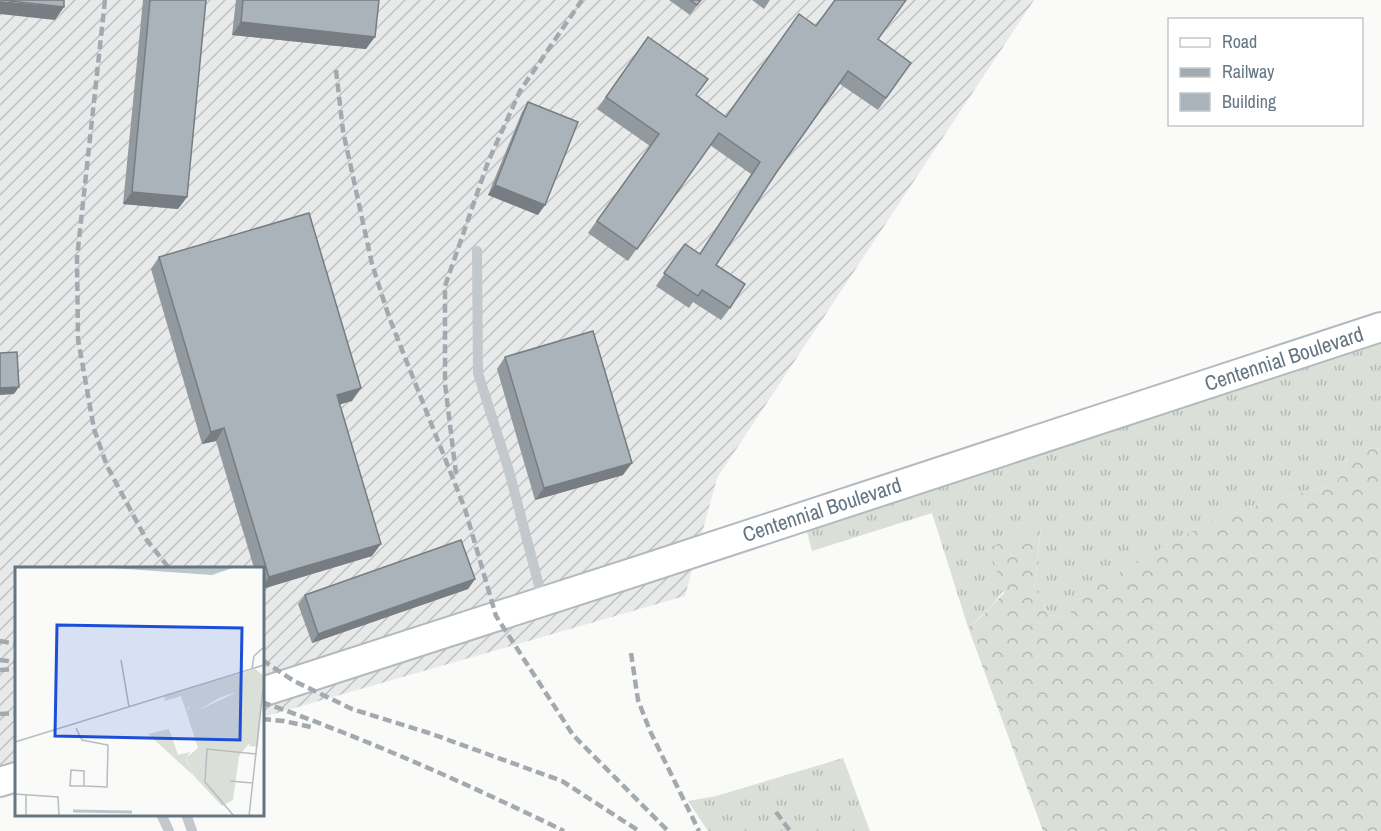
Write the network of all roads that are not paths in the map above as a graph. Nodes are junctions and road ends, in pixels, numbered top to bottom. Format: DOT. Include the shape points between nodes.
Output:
graph roads {
  1 [pos="477,251"];
  2 [pos="1381,327"];
  3 [pos="544,601"];
  4 [pos="264,691"];
  5 [pos="15,777"];
  6 [pos="0,782"];
  7 [pos="162,816"];
  8 [pos="187,816"];
  9 [pos="169,831"];
  10 [pos="192,831"];
  1 -- 3 [label="lane" via="478,373"];
  2 -- 3 [label="main road, Centennial Boulevard"];
  3 -- 4 [label="main road, Centennial Boulevard"];
  5 -- 6 [label="main road"];
  7 -- 9 [label="lane"];
  8 -- 10 [label="lane"];
}
